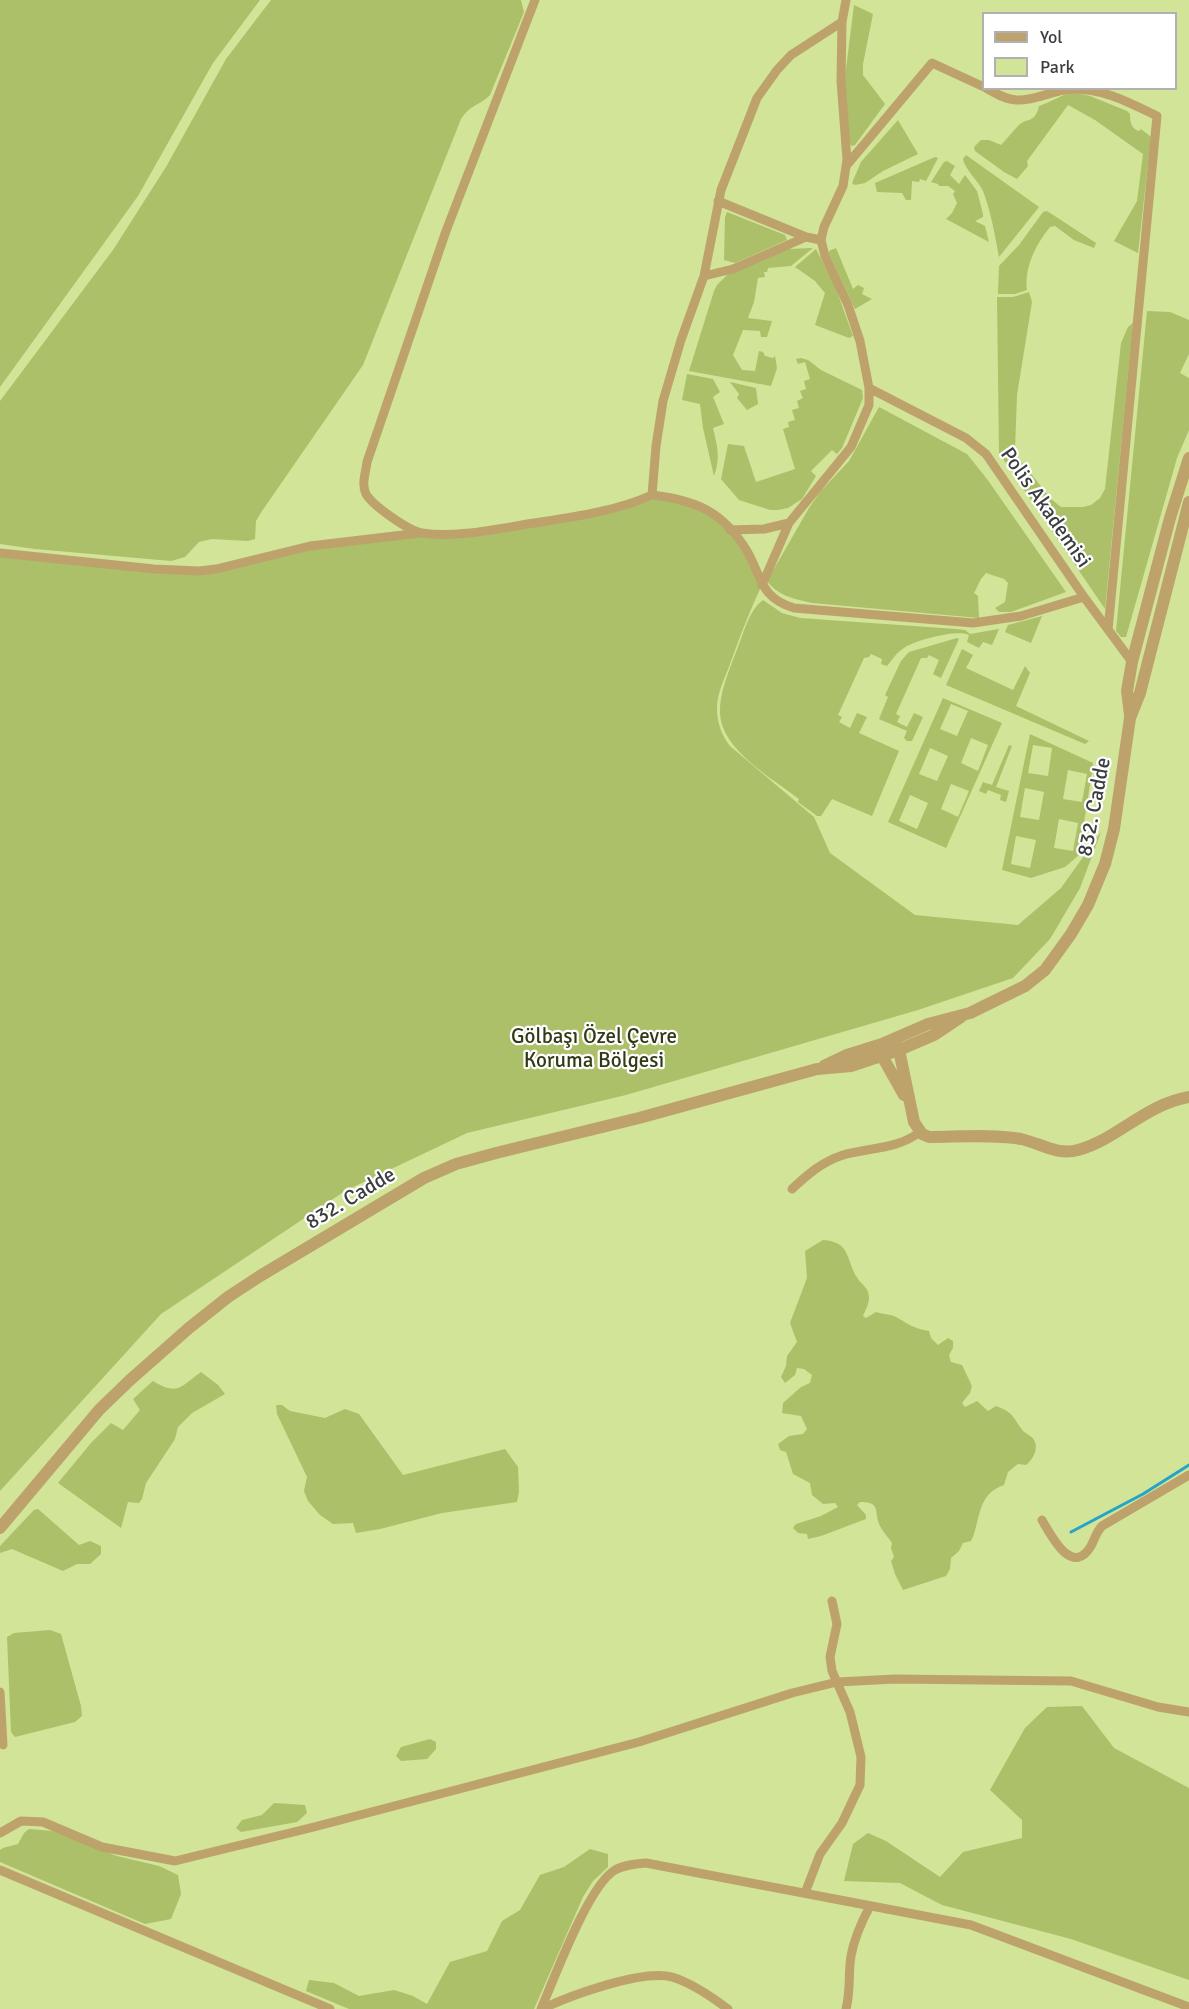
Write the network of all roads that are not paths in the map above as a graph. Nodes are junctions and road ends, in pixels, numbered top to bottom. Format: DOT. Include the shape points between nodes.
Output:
graph roads {
  1 [pos="535,0"];
  2 [pos="846,0"];
  3 [pos="842,22"];
  4 [pos="982,87"];
  5 [pos="990,90"];
  6 [pos="846,166"];
  7 [pos="718,201"];
  8 [pos="806,237"];
  9 [pos="821,240"];
  10 [pos="704,276"];
  11 [pos="869,388"];
  12 [pos="1189,458"];
  13 [pos="652,495"];
  14 [pos="1189,502"];
  15 [pos="789,523"];
  16 [pos="730,530"];
  17 [pos="420,533"];
  18 [pos="0,553"];
  19 [pos="762,585"];
  20 [pos="1084,597"];
  21 [pos="1108,630"];
  22 [pos="1132,662"];
  23 [pos="1130,718"];
  24 [pos="889,1048"];
  25 [pos="1189,1097"];
  26 [pos="909,1104"];
  27 [pos="920,1132"];
  28 [pos="792,1189"];
  29 [pos="1189,1475"];
  30 [pos="1042,1520"];
  31 [pos="0,1528"];
  32 [pos="832,1601"];
  33 [pos="837,1682"];
  34 [pos="0,1692"];
  35 [pos="1189,1712"];
  36 [pos="3,1745"];
  37 [pos="0,1833"];
  38 [pos="0,1870"];
  39 [pos="805,1893"];
  40 [pos="870,1906"];
  41 [pos="1189,2007"];
  42 [pos="330,2009"];
  43 [pos="542,2009"];
  44 [pos="728,2009"];
  45 [pos="846,2009"];
  1 -- 17 [label="street" via="446,231 367,462 366,494"];
  2 -- 3 [label="street"];
  3 -- 6 [label="street"];
  3 -- 7 [label="street" via="791,55 766,84 757,98"];
  4 -- 6 [label="street" via="932,63"];
  5 -- 21 [label="street" via="1017,100 1056,91 1090,91 1119,98 1157,116"];
  6 -- 9 [label="street" via="843,186"];
  7 -- 8 [label="street"];
  7 -- 10 [label="street"];
  8 -- 9 [label="street"];
  8 -- 10 [label="street" via="733,269"];
  9 -- 11 [label="street" via="854,324"];
  10 -- 13 [label="street" via="663,401"];
  11 -- 15 [label="street" via="868,405 850,447"];
  11 -- 20 [label="street, Polis Akademisi" via="977,445"];
  12 -- 22 [label="street, 832. Cadde"];
  13 -- 16 [label="street" via="678,498 703,507"];
  13 -- 17 [label="street" via="555,520 482,531"];
  14 -- 23 [label="street, 832. Cadde" via="1140,693"];
  15 -- 16 [label="street" via="764,529"];
  15 -- 19 [label="street"];
  16 -- 19 [label="street" via="748,552"];
  17 -- 18 [label="street" via="310,546 199,571"];
  19 -- 20 [label="street" via="776,601 803,609 966,624 1013,618"];
  20 -- 21 [label="street, Polis Akademisi"];
  21 -- 22 [label="street, Polis Akademisi"];
  22 -- 23 [label="street, 832. Cadde" via="1127,692"];
  23 -- 24 [label="street, 832. Cadde" via="1111,846 1088,905 1054,959 1036,979 1011,994 961,1017 934,1035"];
  24 -- 26 [label="street"];
  24 -- 26 [label="street"];
  24 -- 31 [label="street, 832. Cadde" via="847,1055 817,1069 456,1164 424,1179 260,1276 189,1328 99,1410"];
  25 -- 27 [label="street" via="1153,1108 1100,1141 1075,1151 1054,1150 1021,1139 929,1137"];
  26 -- 27 [label="street"];
  27 -- 28 [label="street" via="908,1141 844,1155 816,1167"];
  29 -- 30 [label="street" via="1102,1526 1091,1547 1076,1557 1063,1552"];
  32 -- 33 [label="street" via="837,1624 830,1657"];
  33 -- 35 [label="street" via="895,1678 1071,1681 1158,1707"];
  33 -- 37 [label="street" via="639,1742 175,1861 102,1847 43,1822 21,1821"];
  33 -- 39 [label="street" via="850,1712 861,1758 860,1785 842,1823 820,1854"];
  34 -- 36 [label="street"];
  38 -- 42 [label="street"];
  39 -- 40 [label="street"];
  39 -- 43 [label="street" via="646,1863 614,1870 591,1896"];
  40 -- 41 [label="street" via="971,1925"];
  40 -- 45 [label="street" via="850,1957"];
  43 -- 44 [label="street" via="568,1996 634,1978 661,1976 685,1983"];
}
